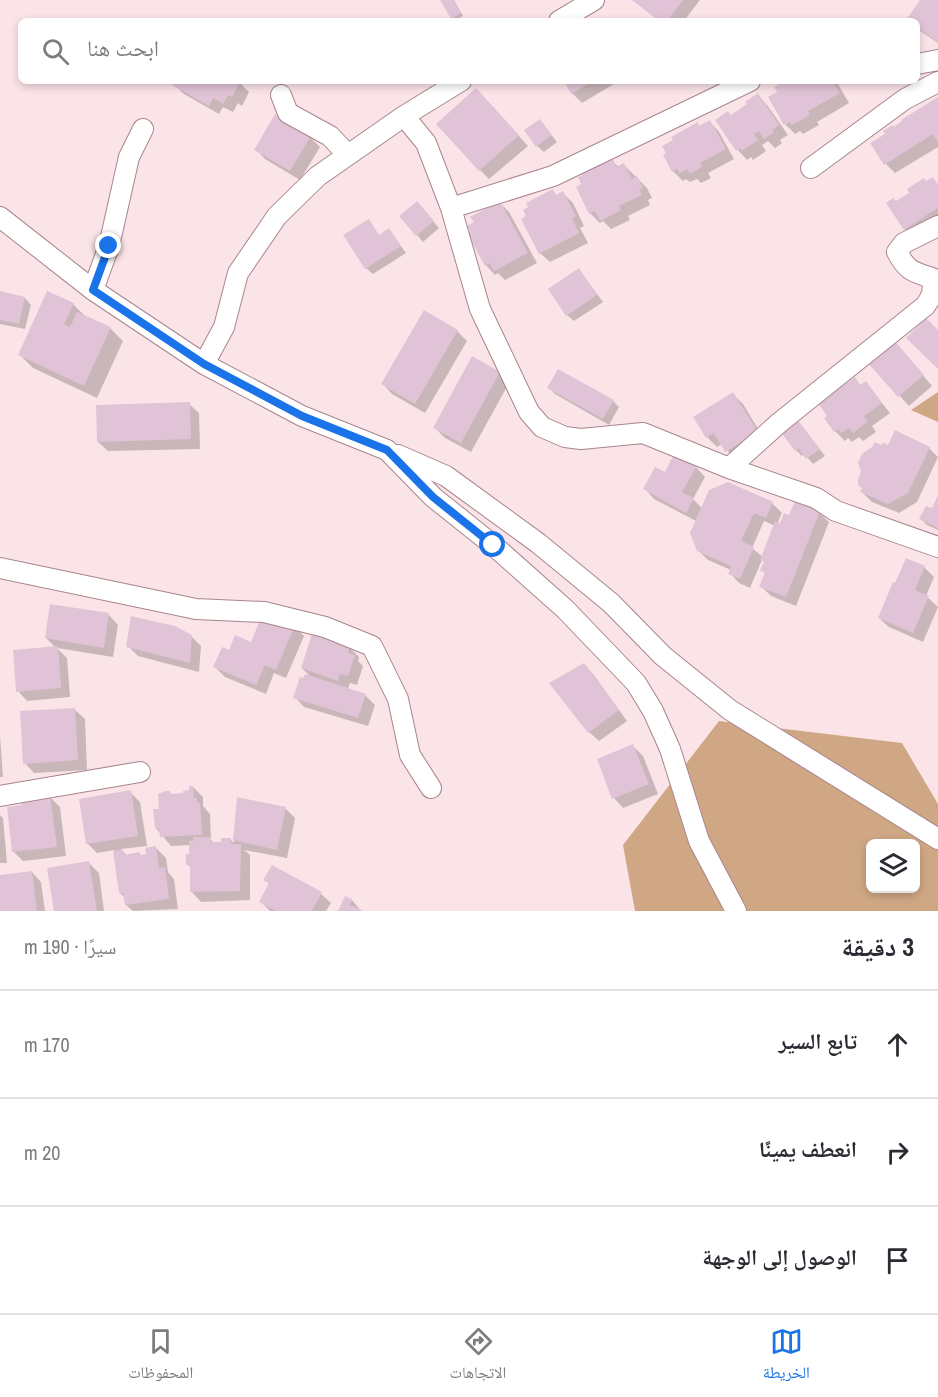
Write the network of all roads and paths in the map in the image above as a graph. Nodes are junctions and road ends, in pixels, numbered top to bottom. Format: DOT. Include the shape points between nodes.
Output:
graph roads {
  1 [pos="594,0"];
  2 [pos="564,18"];
  3 [pos="938,60"];
  4 [pos="920,63"];
  5 [pos="938,81"];
  6 [pos="456,84"];
  7 [pos="744,84"];
  8 [pos="281,95"];
  9 [pos="404,116"];
  10 [pos="143,129"];
  11 [pos="348,155"];
  12 [pos="812,168"];
  13 [pos="451,208"];
  14 [pos="0,217"];
  15 [pos="938,226"];
  16 [pos="935,279"];
  17 [pos="93,290"];
  18 [pos="204,364"];
  19 [pos="387,450"];
  20 [pos="729,468"];
  21 [pos="938,547"];
  22 [pos="0,568"];
  23 [pos="140,772"];
  24 [pos="431,788"];
  25 [pos="0,796"];
  26 [pos="938,839"];
  27 [pos="736,911"];
  1 -- 2 [label="street"];
  3 -- 4 [label="street"];
  5 -- 12 [label="street" via="905,99"];
  6 -- 9 [label="street"];
  7 -- 13 [label="street" via="553,176"];
  8 -- 11 [label="street" via="288,113 330,136"];
  9 -- 11 [label="street"];
  9 -- 13 [label="street" via="426,143"];
  10 -- 17 [label="street" via="129,157 109,246"];
  11 -- 18 [label="street" via="318,176 277,216 238,273 224,327"];
  13 -- 20 [label="street" via="480,309 529,412 542,427 581,439 643,434"];
  14 -- 17 [label="street"];
  15 -- 16 [label="street" via="904,243 897,252 904,266"];
  16 -- 20 [label="street" via="925,306"];
  17 -- 18 [label="street"];
  18 -- 19 [label="street" via="302,416"];
  19 -- 26 [label="street" via="446,476 538,543 611,603 663,656 730,710"];
  19 -- 27 [label="street" via="433,497 566,609 636,683 670,749 699,841"];
  20 -- 21 [label="street"];
  22 -- 24 [label="street" via="196,609 264,612 326,627 372,646 398,699 410,755"];
  23 -- 25 [label="street"];
}
